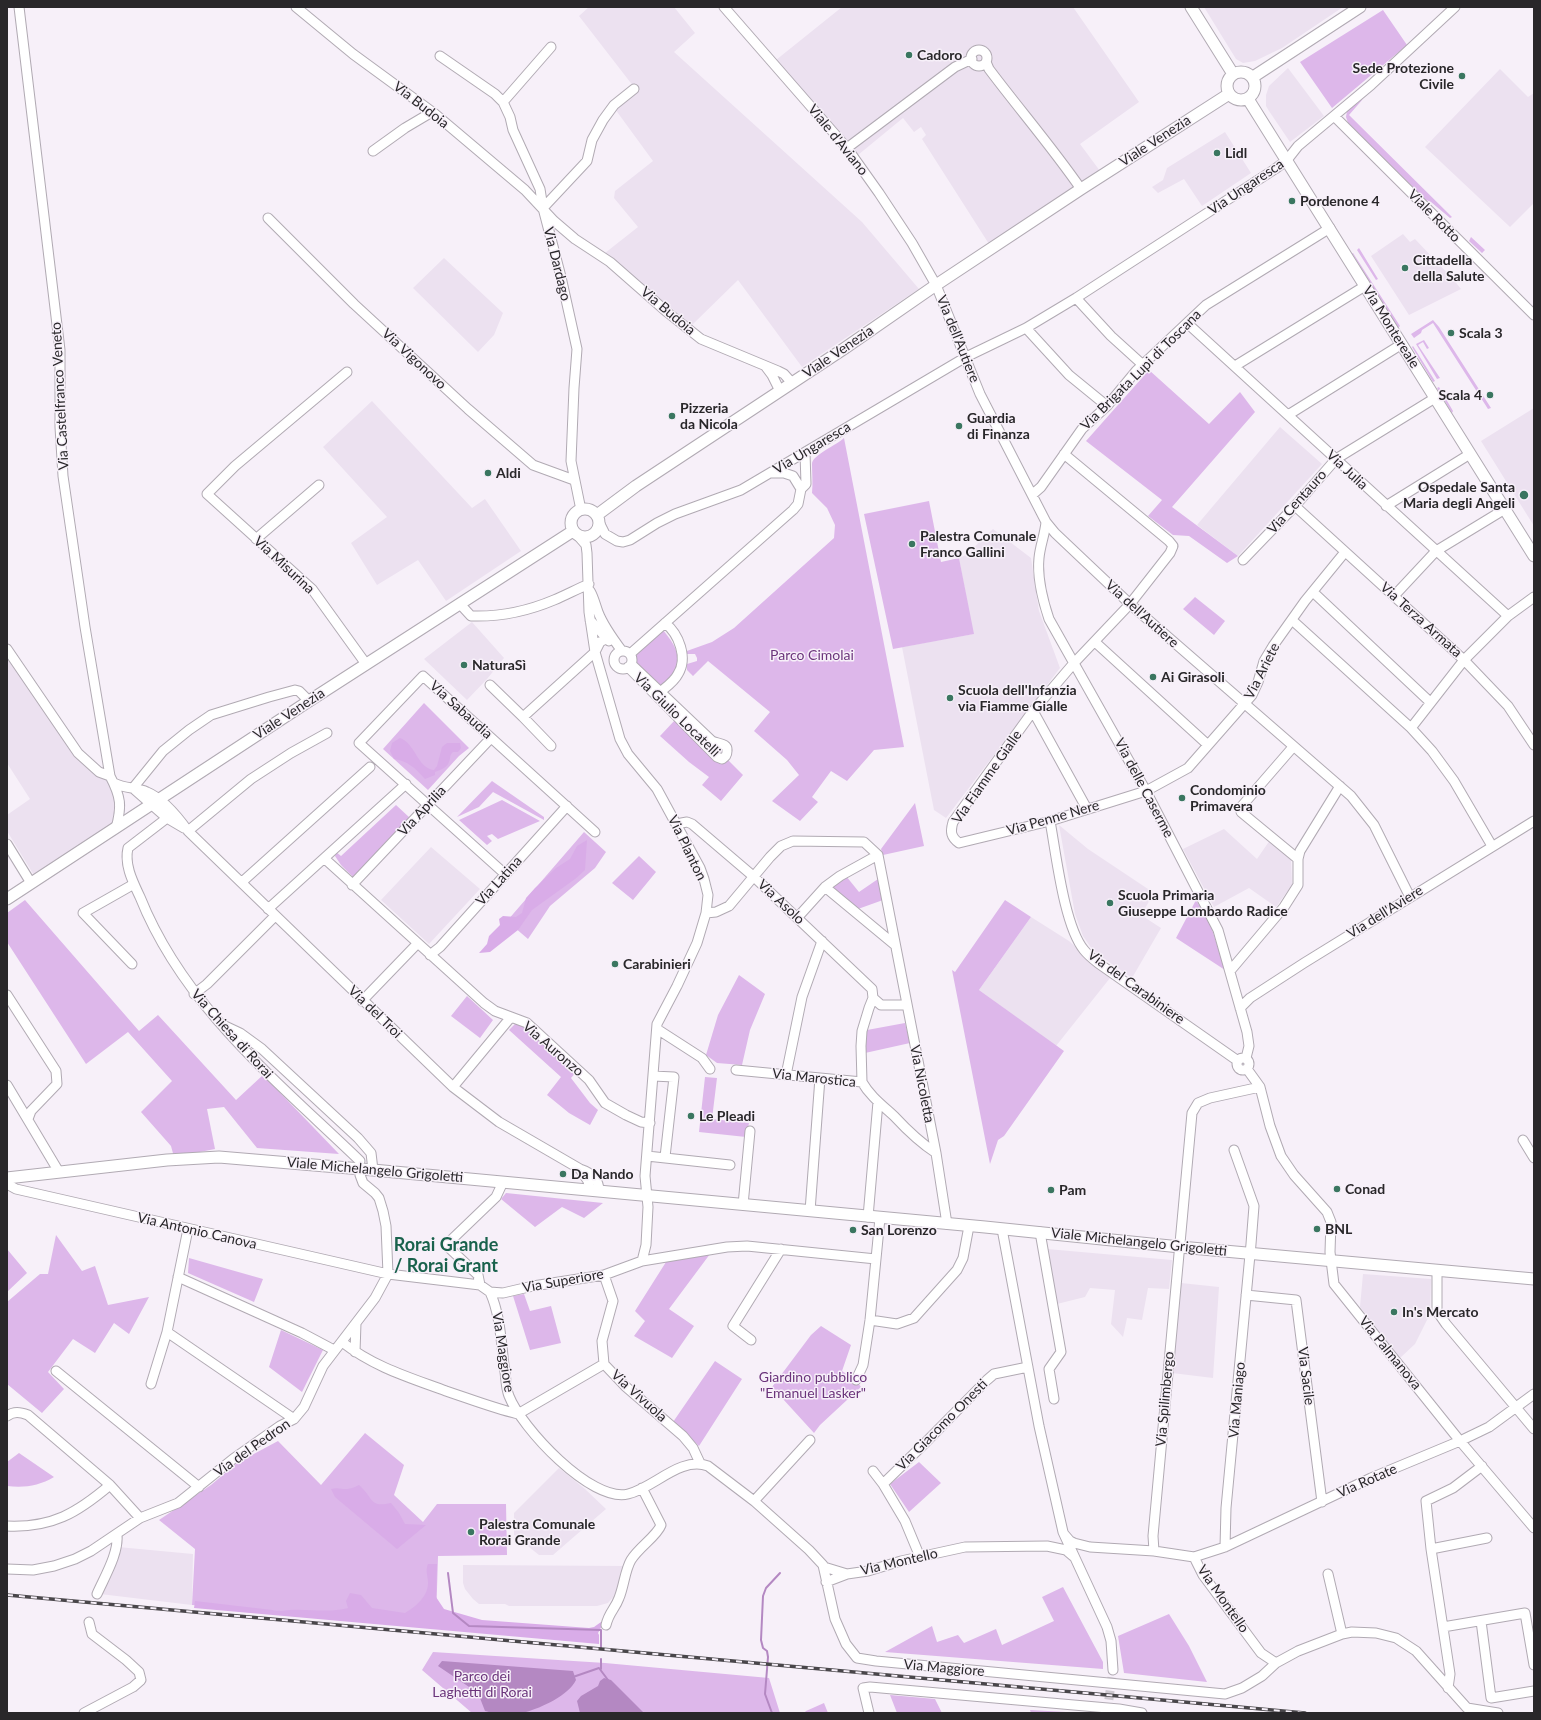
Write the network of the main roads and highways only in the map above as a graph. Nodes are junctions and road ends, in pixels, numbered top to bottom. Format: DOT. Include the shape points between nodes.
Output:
graph roads {
  1 [pos="1191,7"];
  2 [pos="1360,7"];
  3 [pos="1234,74"];
  4 [pos="1252,77"];
  5 [pos="1229,94"];
  6 [pos="1248,99"];
  7 [pos="598,518"];
  8 [pos="576,534"];
  9 [pos="1534,556"];
  10 [pos="7,899"];
  11 [pos="7,1178"];
  12 [pos="1534,1279"];
  1 -- 3 [label="main road"];
  2 -- 4 [label="main road"];
  3 -- 4 [label="main road" via="1242,72"];
  3 -- 5 [label="main road" via="1227,85"];
  4 -- 6 [label="main road" via="1256,89"];
  5 -- 6 [label="main road" via="1235,99"];
  5 -- 7 [label="main road, Viale Venezia" via="936,284 636,486"];
  6 -- 9 [label="main road, Via Montereale"];
  7 -- 8 [label="main road, Viale Venezia" via="598,530 592,536 588,538"];
  7 -- 8 [label="main road" via="590,510 580,510 574,514 570,522"];
  8 -- 10 [label="main road, Viale Venezia" via="366,664"];
  11 -- 12 [label="main road, Viale Michelangelo Grigoletti" via="167,1160 219,1157"];
}
